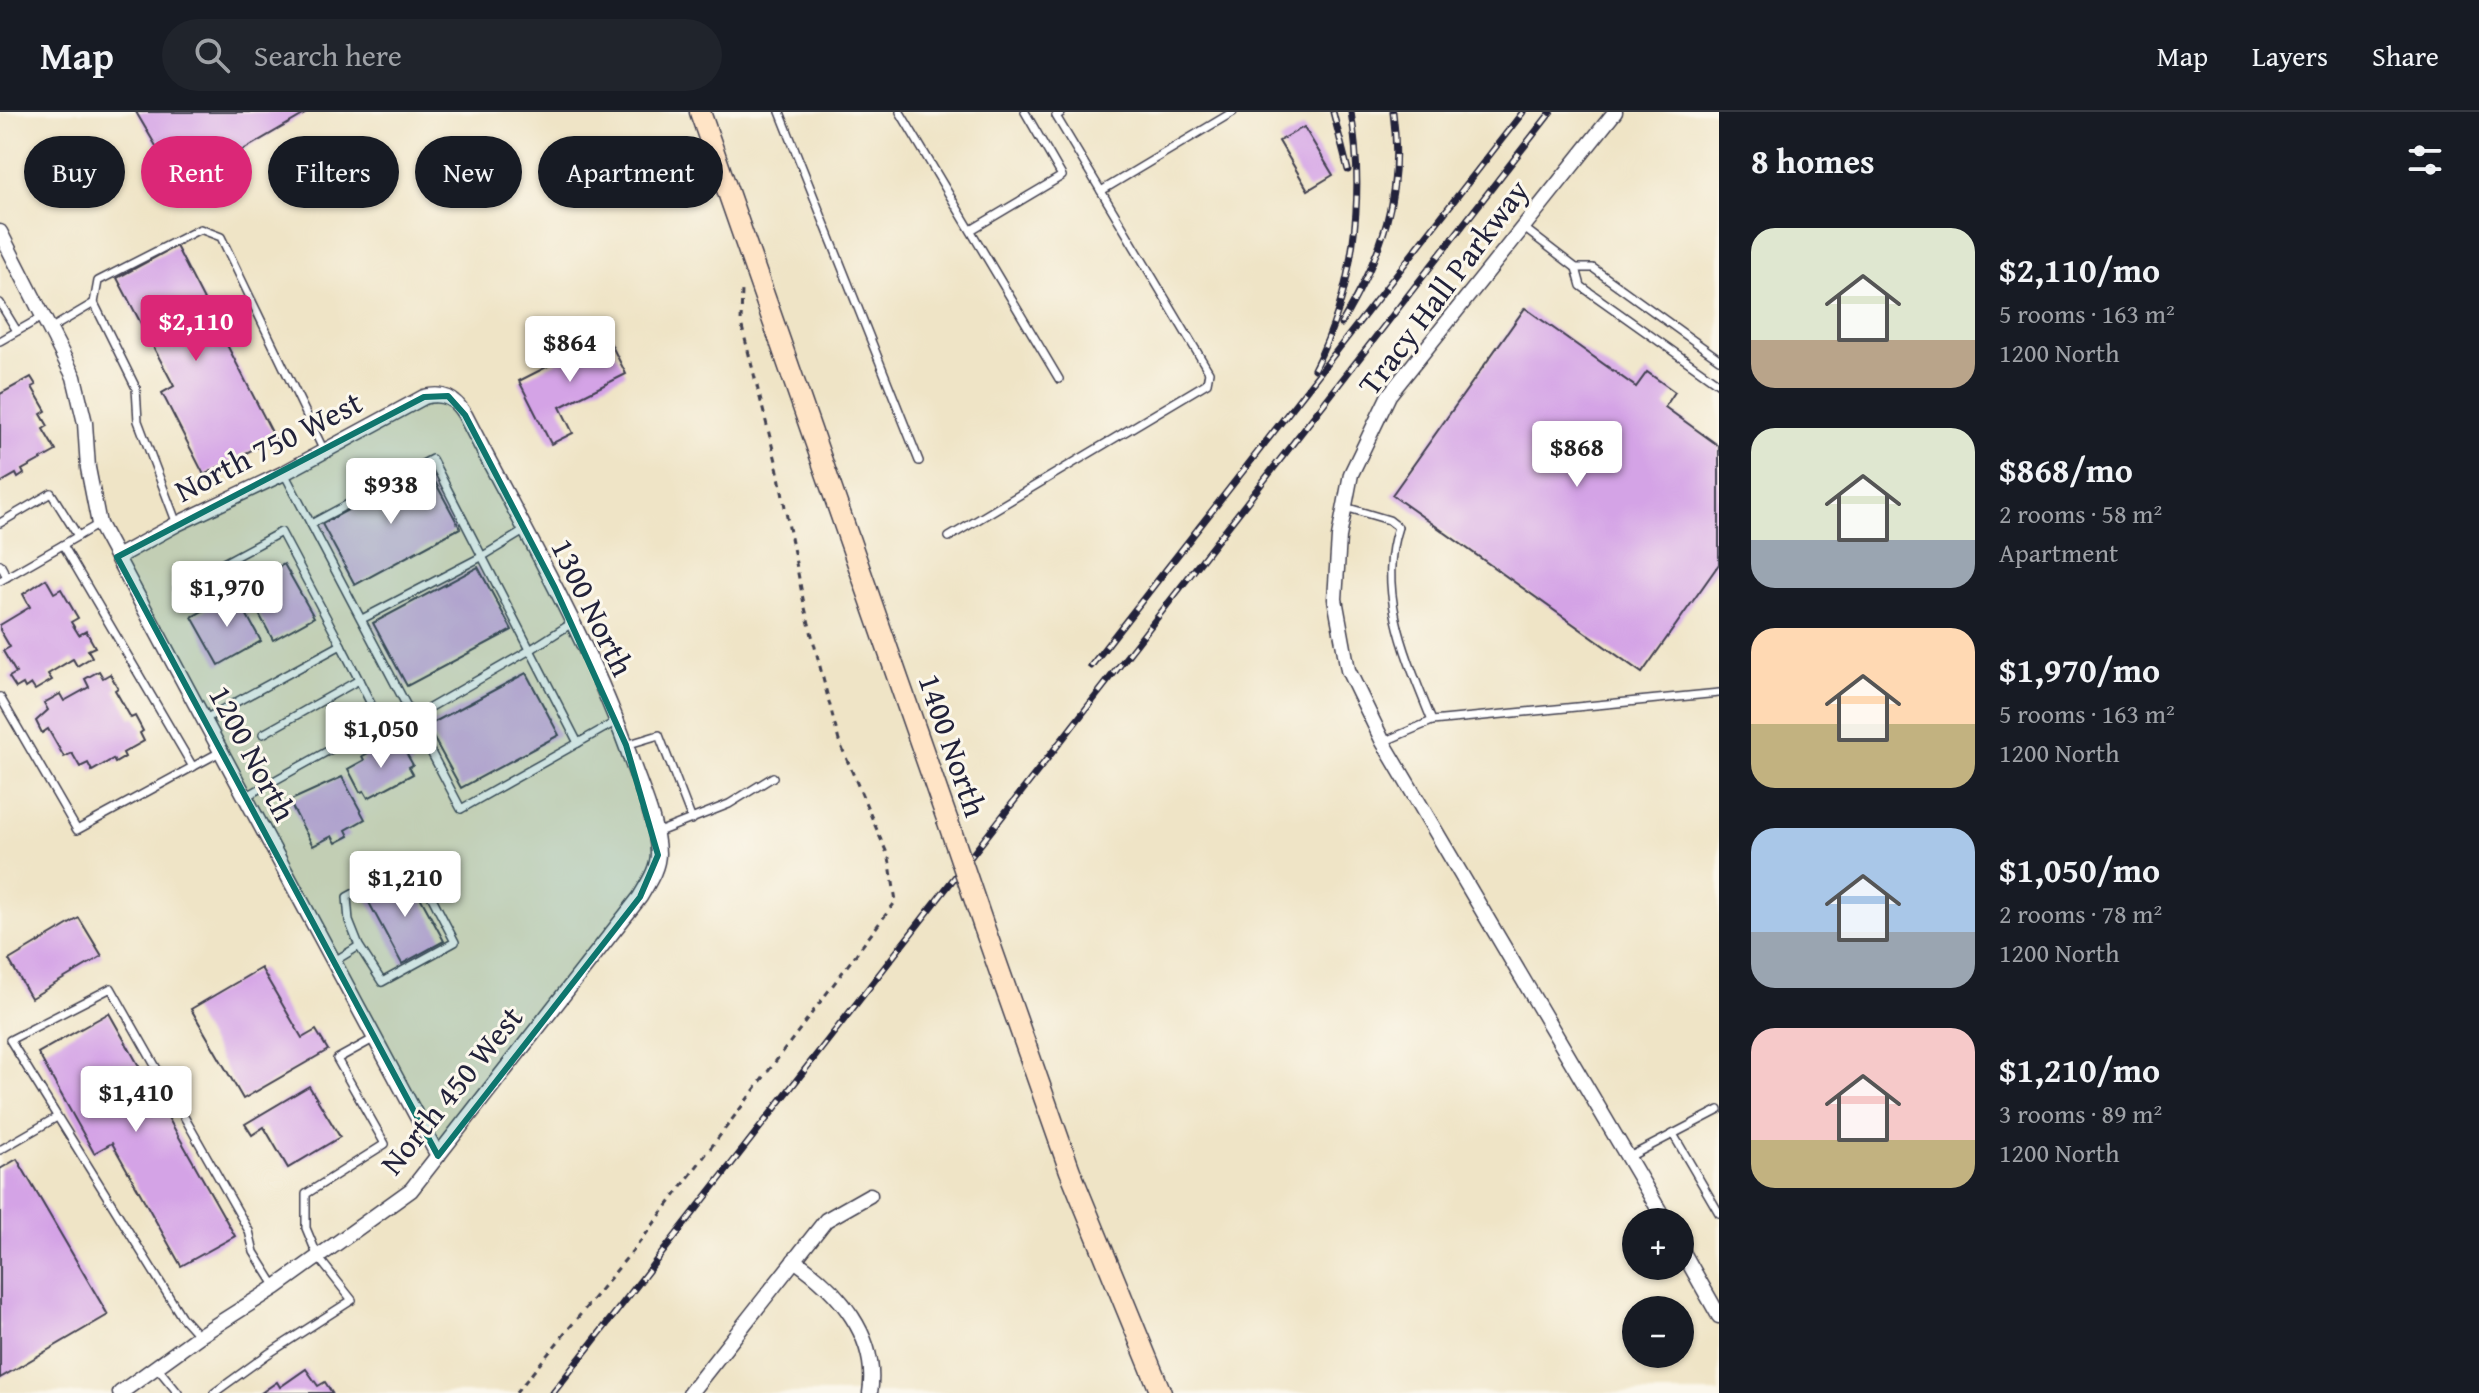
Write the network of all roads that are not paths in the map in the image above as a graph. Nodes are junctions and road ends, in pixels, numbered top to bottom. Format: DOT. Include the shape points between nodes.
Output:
graph roads {
  1 [pos="700,112"];
  2 [pos="780,112"];
  3 [pos="900,112"];
  4 [pos="1025,112"];
  5 [pos="1062,112"];
  6 [pos="1233,112"];
  7 [pos="1615,112"];
  8 [pos="1101,191"];
  9 [pos="1523,227"];
  10 [pos="971,230"];
  11 [pos="0,232"];
  12 [pos="1576,268"];
  13 [pos="0,303"];
  14 [pos="94,303"];
  15 [pos="47,322"];
  16 [pos="17,331"];
  17 [pos="0,341"];
  18 [pos="1719,359"];
  19 [pos="1059,379"];
  20 [pos="1719,384"];
  21 [pos="448,396"];
  22 [pos="324,451"];
  23 [pos="919,461"];
  24 [pos="284,473"];
  25 [pos="1345,507"];
  26 [pos="0,523"];
  27 [pos="99,524"];
  28 [pos="177,524"];
  29 [pos="311,524"];
  30 [pos="524,531"];
  31 [pos="78,536"];
  32 [pos="949,537"];
  33 [pos="63,545"];
  34 [pos="483,556"];
  35 [pos="117,557"];
  36 [pos="0,564"];
  37 [pos="4,579"];
  38 [pos="177,588"];
  39 [pos="362,619"];
  40 [pos="572,622"];
  41 [pos="341,645"];
  42 [pos="530,650"];
  43 [pos="359,680"];
  44 [pos="1719,693"];
  45 [pos="0,697"];
  46 [pos="412,718"];
  47 [pos="203,720"];
  48 [pos="617,721"];
  49 [pos="1432,721"];
  50 [pos="263,734"];
  51 [pos="1383,742"];
  52 [pos="578,743"];
  53 [pos="626,745"];
  54 [pos="220,752"];
  55 [pos="193,767"];
  56 [pos="773,777"];
  57 [pos="245,797"];
  58 [pos="692,820"];
  59 [pos="656,833"];
  60 [pos="658,855"];
  61 [pos="359,946"];
  62 [pos="333,962"];
  63 [pos="375,1038"];
  64 [pos="1719,1110"];
  65 [pos="57,1117"];
  66 [pos="1673,1134"];
  67 [pos="0,1150"];
  68 [pos="438,1156"];
  69 [pos="1629,1158"];
  70 [pos="870,1195"];
  71 [pos="1658,1208"];
  72 [pos="1719,1213"];
  73 [pos="318,1257"];
  74 [pos="794,1260"];
  75 [pos="1694,1272"];
  76 [pos="276,1287"];
  77 [pos="1719,1316"];
  78 [pos="199,1336"];
  79 [pos="156,1366"];
  80 [pos="120,1393"];
  81 [pos="178,1393"];
  82 [pos="214,1393"];
  83 [pos="690,1393"];
  84 [pos="870,1393"];
  85 [pos="1161,1393"];
  1 -- 85 [label="main road, 1400 North, bridge" via="1070,1171"];
  2 -- 23 [label="lane"];
  3 -- 10 [label="lane"];
  4 -- 10 [label="lane" via="1062,176"];
  5 -- 8 [label="lane" via="1056,116"];
  6 -- 8 [label="lane"];
  7 -- 9 [label="street, Tracy Hall Parkway"];
  8 -- 32 [label="lane" via="1209,372 1207,383"];
  9 -- 12 [label="lane"];
  9 -- 25 [label="street, Tracy Hall Parkway" via="1389,395 1351,474"];
  10 -- 19 [label="lane"];
  11 -- 15 [label="street, 1200 North"];
  12 -- 18 [label="lane" via="1593,268"];
  12 -- 20 [label="lane" via="1581,286"];
  13 -- 16 [label="lane"];
  14 -- 15 [label="lane"];
  14 -- 22 [label="lane" via="98,281 200,229 221,237"];
  14 -- 28 [label="lane" via="136,388 138,421"];
  15 -- 16 [label="lane"];
  15 -- 27 [label="street, 1200 North" via="74,377"];
  16 -- 17 [label="lane"];
  21 -- 22 [label="street, North 750 West" via="424,397"];
  21 -- 30 [label="street, 1300 North" via="465,415"];
  22 -- 24 [label="street, North 750 West"];
  24 -- 28 [label="street, North 750 West"];
  24 -- 29 [label="lane"];
  25 -- 49 [label="lane" via="1398,527 1392,545 1398,634"];
  25 -- 51 [label="street, Tracy Hall Parkway" via="1335,599 1348,670"];
  26 -- 31 [label="lane" via="51,493"];
  27 -- 31 [label="lane"];
  27 -- 35 [label="street, 1200 North"];
  28 -- 35 [label="street, North 750 West"];
  29 -- 34 [label="lane" via="432,459"];
  29 -- 39 [label="lane"];
  30 -- 34 [label="lane"];
  30 -- 40 [label="street, 1300 North"];
  31 -- 33 [label="lane"];
  33 -- 37 [label="lane"];
  33 -- 55 [label="lane"];
  34 -- 39 [label="lane"];
  34 -- 42 [label="lane"];
  35 -- 47 [label="street, 1200 North"];
  36 -- 37 [label="lane"];
  38 -- 41 [label="lane" via="281,532"];
  39 -- 46 [label="lane"];
  40 -- 42 [label="lane"];
  40 -- 48 [label="street, 1300 North"];
  41 -- 43 [label="lane"];
  41 -- 47 [label="lane"];
  42 -- 46 [label="lane"];
  42 -- 52 [label="lane"];
  43 -- 50 [label="lane"];
  43 -- 57 [label="lane" via="380,722"];
  44 -- 49 [label="lane"];
  45 -- 55 [label="lane" via="77,830"];
  46 -- 52 [label="lane" via="461,809"];
  47 -- 54 [label="street, 1200 North"];
  48 -- 52 [label="lane"];
  48 -- 53 [label="street, 1300 North"];
  49 -- 51 [label="lane"];
  51 -- 69 [label="street, Tracy Hall Parkway"];
  53 -- 58 [label="lane" via="659,735"];
  53 -- 59 [label="street, 1300 North"];
  54 -- 55 [label="lane"];
  54 -- 57 [label="street, 1200 North"];
  56 -- 58 [label="lane"];
  57 -- 62 [label="street, 1200 North"];
  58 -- 59 [label="lane"];
  59 -- 60 [label="street, 1300 North"];
  60 -- 68 [label="street, North 450 West" via="640,897"];
  61 -- 61 [label="lane" via="347,897 413,861 455,942 382,982"];
  61 -- 62 [label="lane"];
  62 -- 63 [label="street, 1200 North"];
  63 -- 68 [label="street, 1200 North"];
  63 -- 73 [label="lane" via="337,1059 385,1144 306,1194 306,1228"];
  64 -- 66 [label="lane"];
  65 -- 67 [label="lane"];
  65 -- 76 [label="lane" via="10,1040 111,988"];
  65 -- 78 [label="lane" via="181,1316"];
  66 -- 69 [label="lane"];
  66 -- 72 [label="lane"];
  68 -- 73 [label="street, North 450 West" via="411,1190"];
  69 -- 71 [label="street, Tracy Hall Parkway"];
  70 -- 74 [label="street" via="826,1220"];
  73 -- 76 [label="street, North 450 West"];
  73 -- 82 [label="lane" via="352,1300"];
  74 -- 83 [label="street"];
  74 -- 84 [label="street" via="839,1297 871,1357"];
  75 -- 77 [label="street"];
  76 -- 78 [label="street, North 450 West"];
  78 -- 79 [label="street, North 450 West"];
  79 -- 80 [label="street, North 450 West"];
  79 -- 81 [label="lane"];
}
